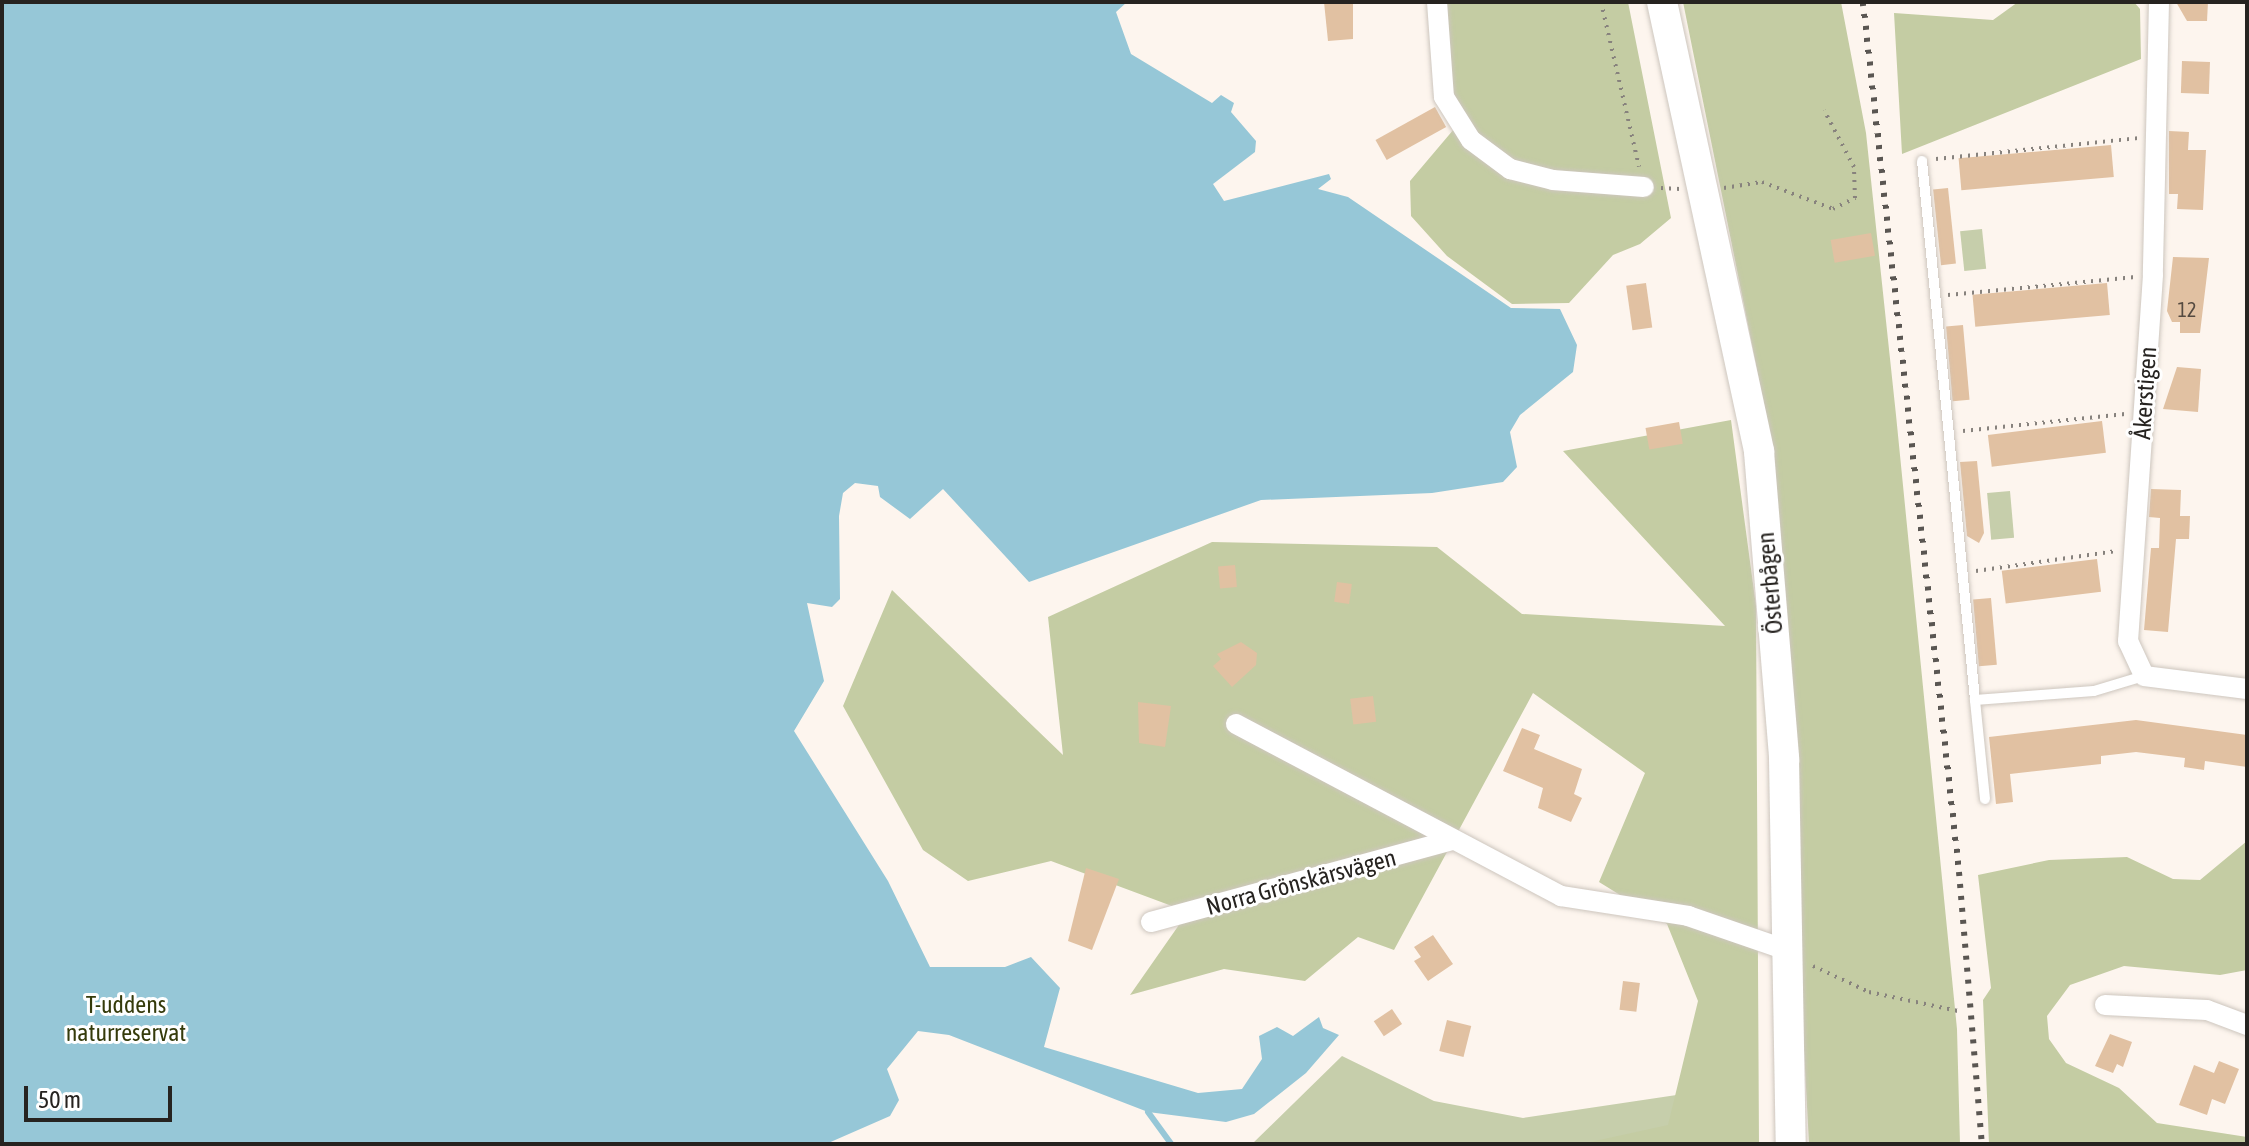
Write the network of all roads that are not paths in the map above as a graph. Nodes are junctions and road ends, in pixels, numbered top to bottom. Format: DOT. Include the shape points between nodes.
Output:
graph roads {
  1 [pos="1437,2"];
  2 [pos="2159,2"];
  3 [pos="1666,12"];
  4 [pos="1922,161"];
  5 [pos="1644,187"];
  6 [pos="2144,676"];
  7 [pos="2247,689"];
  8 [pos="1975,700"];
  9 [pos="1236,724"];
  10 [pos="1985,799"];
  11 [pos="1450,841"];
  12 [pos="1151,922"];
  13 [pos="1787,950"];
  14 [pos="2105,1005"];
  15 [pos="2247,1025"];
  16 [pos="1791,1144"];
  1 -- 5 [label="street" via="1444,97 1471,140 1510,169 1553,180"];
  2 -- 6 [label="street, Åkerstigen" via="2153,275 2128,641"];
  3 -- 13 [label="main road, Österbågen" via="1759,452 1784,759"];
  4 -- 8 [label="lane"];
  6 -- 7 [label="street"];
  6 -- 8 [label="lane" via="2094,691"];
  8 -- 10 [label="lane"];
  9 -- 11 [label="street, Norra Grönskärsvägen"];
  11 -- 12 [label="street, Norra Grönskärsvägen"];
  11 -- 13 [label="street, Norra Grönskärsvägen" via="1561,896 1688,916"];
  13 -- 16 [label="main road, Österbågen"];
  14 -- 15 [label="street" via="2207,1010"];
}
